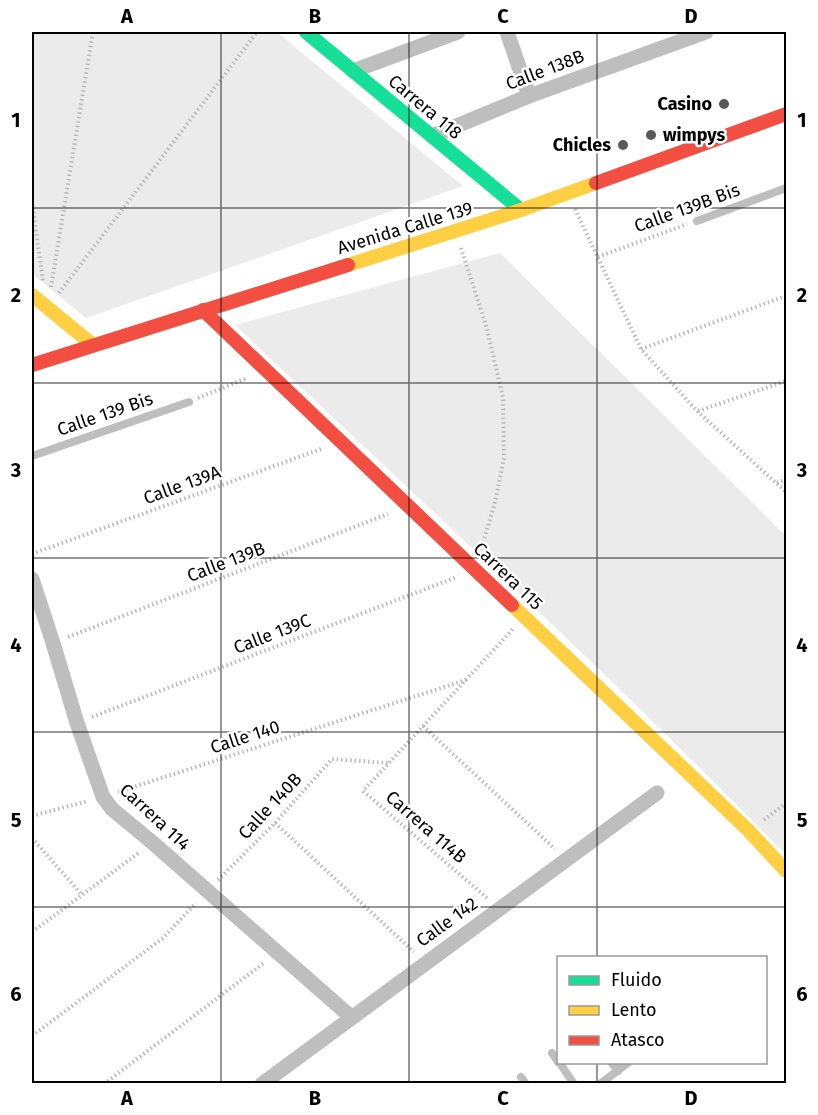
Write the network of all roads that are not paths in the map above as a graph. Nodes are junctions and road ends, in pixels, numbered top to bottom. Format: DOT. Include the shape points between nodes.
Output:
graph roads {
  1 [pos="306,32"];
  2 [pos="458,32"];
  3 [pos="507,32"];
  4 [pos="706,32"];
  5 [pos="353,71"];
  6 [pos="529,96"];
  7 [pos="786,114"];
  8 [pos="432,136"];
  9 [pos="786,188"];
  10 [pos="521,210"];
  11 [pos="697,221"];
  12 [pos="32,295"];
  13 [pos="203,310"];
  14 [pos="93,345"];
  15 [pos="32,365"];
  16 [pos="189,402"];
  17 [pos="32,456"];
  18 [pos="32,579"];
  19 [pos="657,794"];
  20 [pos="786,871"];
  21 [pos="351,1017"];
  22 [pos="552,1053"];
  23 [pos="557,1059"];
  24 [pos="560,1064"];
  25 [pos="613,1064"];
  26 [pos="627,1064"];
  27 [pos="618,1071"];
  28 [pos="262,1083"];
  29 [pos="574,1083"];
  30 [pos="603,1083"];
  1 -- 5 [label="street, Carrera 118"];
  2 -- 5 [label="street"];
  3 -- 6 [label="street"];
  4 -- 6 [label="street, Calle 138B"];
  5 -- 8 [label="street, Carrera 118"];
  6 -- 8 [label="street, Calle 138B"];
  7 -- 10 [label="street, Avenida Calle 139"];
  8 -- 10 [label="street, Carrera 118"];
  9 -- 11 [label="lane, Calle 139B Bis"];
  10 -- 13 [label="street, Avenida Calle 139"];
  12 -- 14 [label="street"];
  13 -- 14 [label="street, Avenida Calle 139"];
  13 -- 20 [label="street, Carrera 115"];
  14 -- 15 [label="street, Avenida Calle 139"];
  16 -- 17 [label="lane, Calle 139 Bis"];
  18 -- 21 [label="street, Carrera 114" via="103,797 112,809"];
  19 -- 21 [label="street, Calle 142"];
  21 -- 28 [label="street, Calle 142"];
  22 -- 23 [label="lane"];
  24 -- 29 [label="lane"];
  25 -- 27 [label="lane"];
  26 -- 27 [label="lane"];
  27 -- 30 [label="lane"];
}
